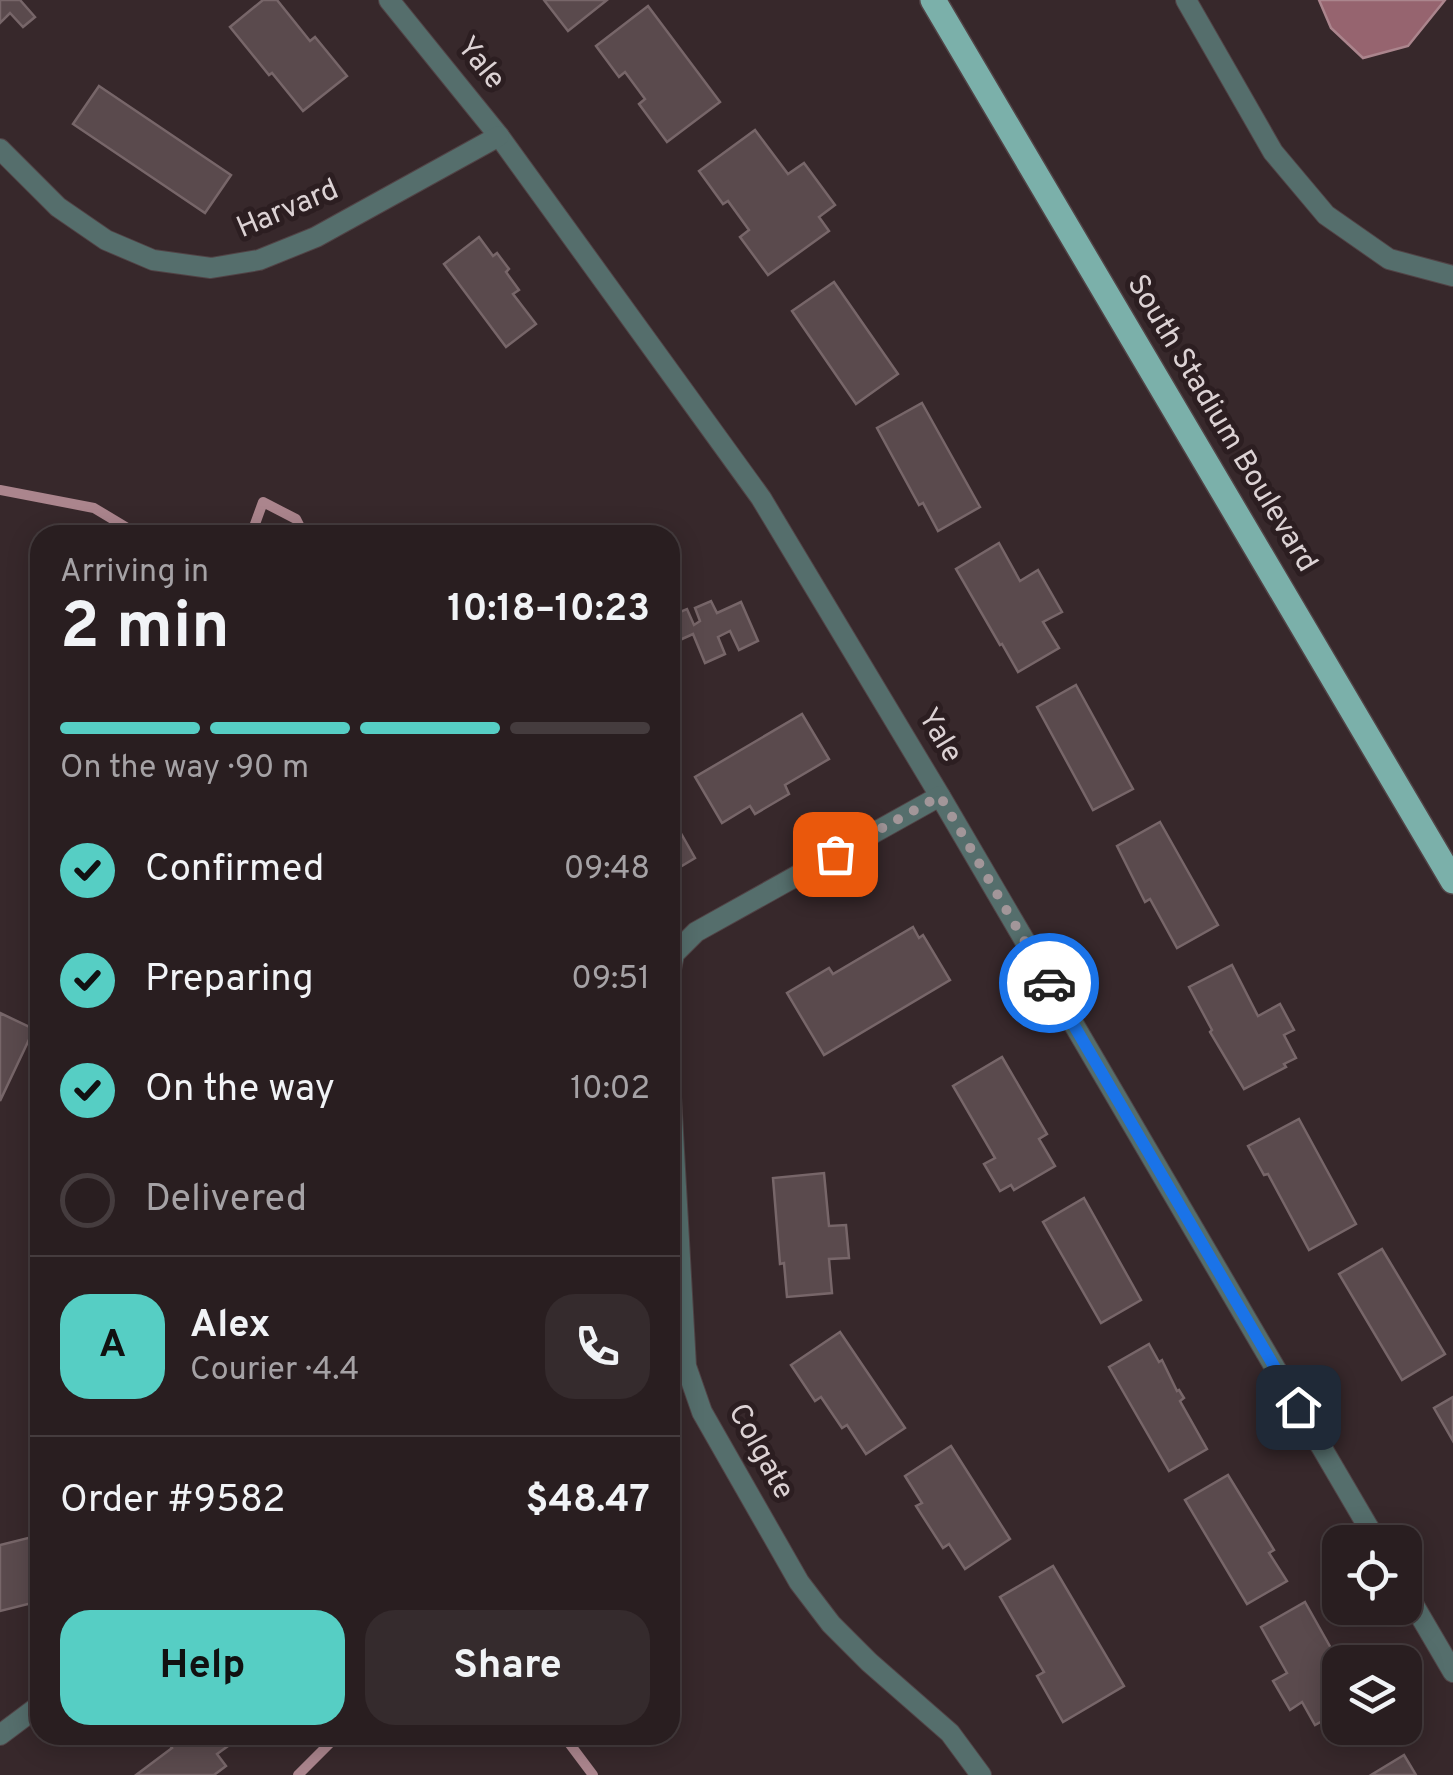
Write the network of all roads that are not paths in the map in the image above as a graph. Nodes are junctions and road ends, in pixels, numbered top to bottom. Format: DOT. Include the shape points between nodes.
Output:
graph roads {
  1 [pos="388,0"];
  2 [pos="933,0"];
  3 [pos="1186,0"];
  4 [pos="499,136"];
  5 [pos="0,150"];
  6 [pos="1453,276"];
  7 [pos="940,796"];
  8 [pos="1453,880"];
  9 [pos="680,948"];
  10 [pos="680,1258"];
  11 [pos="1367,1525"];
  12 [pos="1422,1619"];
  13 [pos="1453,1672"];
  14 [pos="30,1712"];
  15 [pos="0,1735"];
  16 [pos="981,1775"];
  1 -- 4 [label="street, Yale"];
  2 -- 8 [label="main road, South Stadium Boulevard"];
  3 -- 6 [label="street" via="1273,152 1326,216 1389,260"];
  4 -- 5 [label="street, Harvard" via="316,237 258,260 211,268 153,260 106,240 58,207"];
  4 -- 7 [label="street, Yale" via="762,498"];
  7 -- 9 [label="street" via="696,932"];
  7 -- 11 [label="street, Yale"];
  10 -- 16 [label="street, Colgate" via="686,1366 702,1412 799,1582 830,1624 950,1733"];
  12 -- 13 [label="street"];
  14 -- 15 [label="street"];
}
